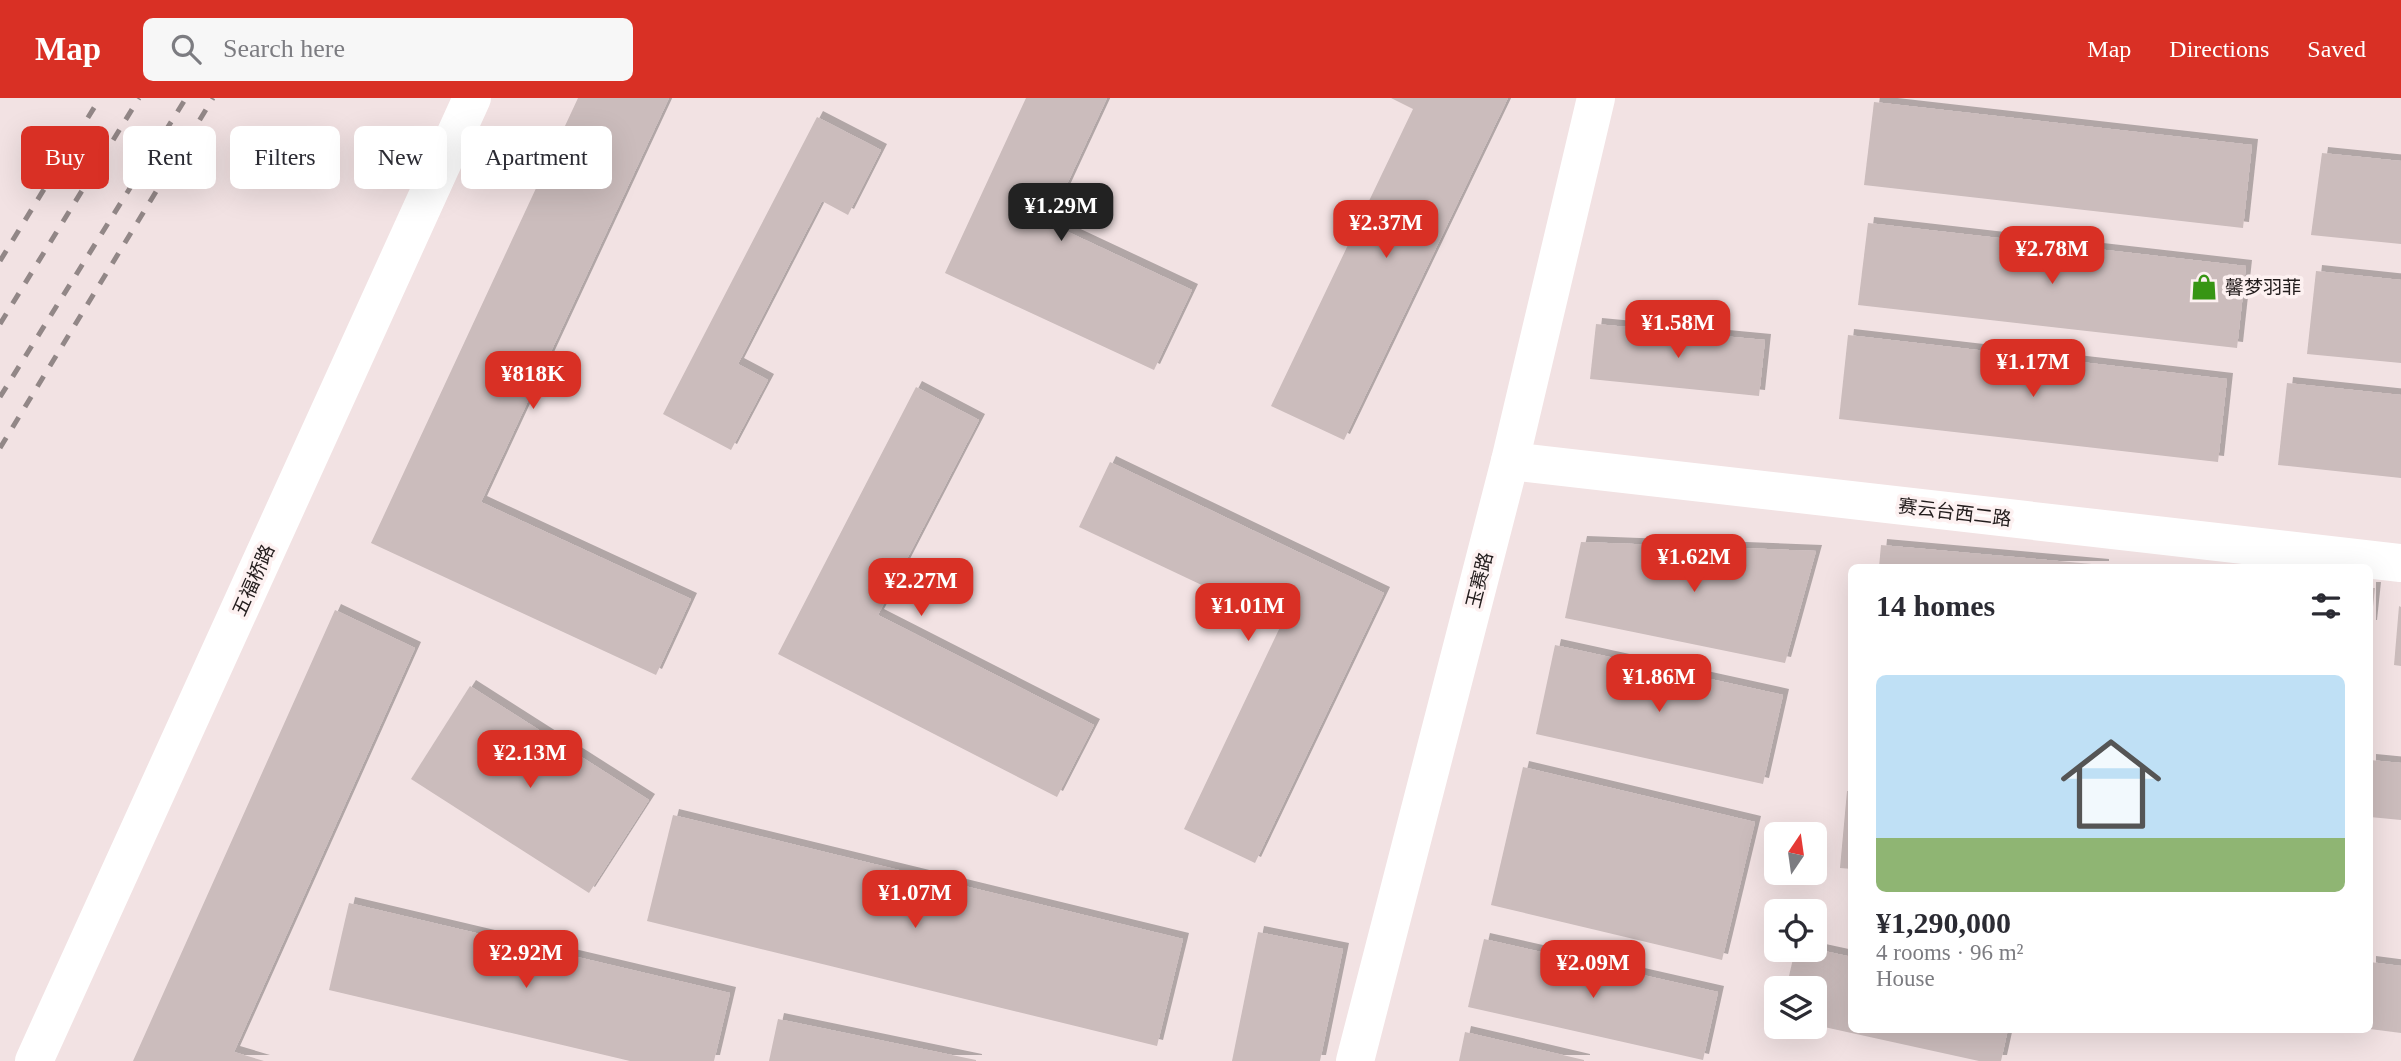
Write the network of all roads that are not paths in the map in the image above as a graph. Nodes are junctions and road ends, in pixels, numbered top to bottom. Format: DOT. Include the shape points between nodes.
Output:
graph roads {
  1 [pos="472,98"];
  2 [pos="1596,98"];
  3 [pos="1510,461"];
  4 [pos="2401,563"];
  5 [pos="34,1061"];
  6 [pos="1355,1061"];
  1 -- 5 [label="street, 五福桥路"];
  2 -- 3 [label="street, 玉赛路"];
  3 -- 4 [label="street, 赛云台西二路"];
  3 -- 6 [label="street, 玉赛路"];
}
